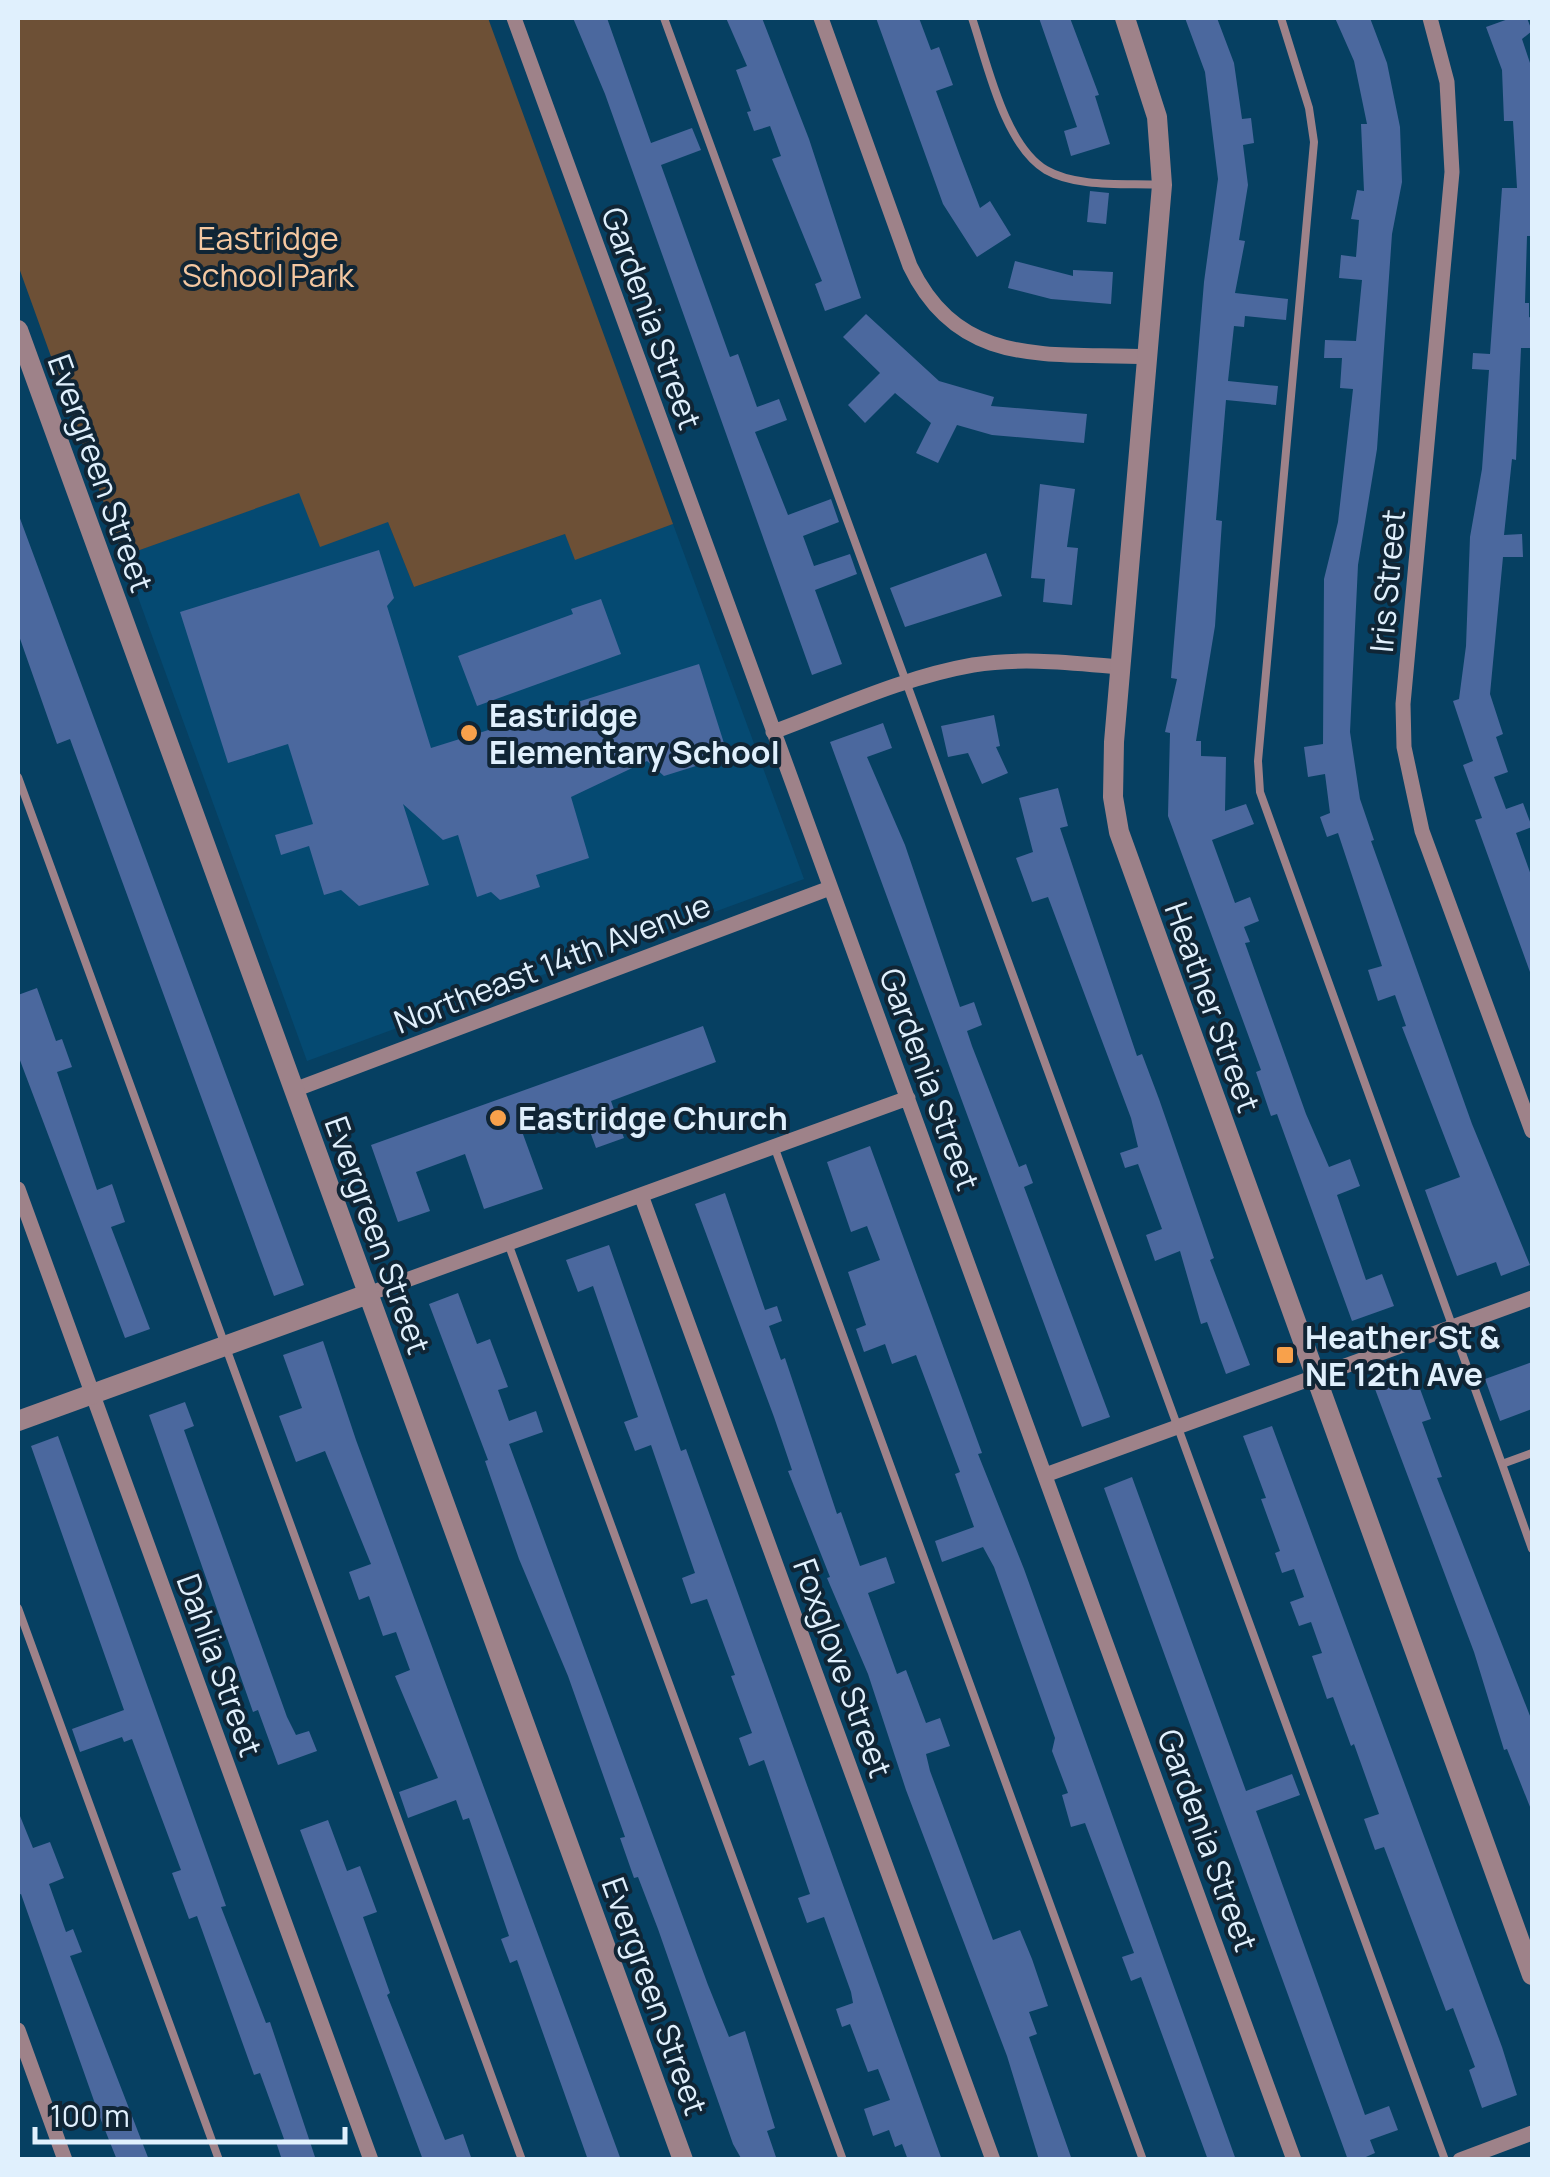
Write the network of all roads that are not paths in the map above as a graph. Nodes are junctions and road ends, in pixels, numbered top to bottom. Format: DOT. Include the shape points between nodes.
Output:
graph roads {
  1 [pos="514,18"];
  2 [pos="664,18"];
  3 [pos="821,18"];
  4 [pos="972,18"];
  5 [pos="1125,18"];
  6 [pos="1281,18"];
  7 [pos="1430,18"];
  8 [pos="1162,185"];
  9 [pos="18,330"];
  10 [pos="1148,357"];
  11 [pos="1121,667"];
  12 [pos="907,683"];
  13 [pos="773,732"];
  14 [pos="18,777"];
  15 [pos="830,888"];
  16 [pos="294,1090"];
  17 [pos="908,1098"];
  18 [pos="1532,1131"];
  19 [pos="774,1146"];
  20 [pos="18,1189"];
  21 [pos="641,1194"];
  22 [pos="508,1243"];
  23 [pos="368,1294"];
  24 [pos="1532,1298"];
  25 [pos="1453,1327"];
  26 [pos="225,1345"];
  27 [pos="1314,1378"];
  28 [pos="92,1393"];
  29 [pos="18,1420"];
  30 [pos="1180,1426"];
  31 [pos="1532,1453"];
  32 [pos="1502,1464"];
  33 [pos="1048,1474"];
  34 [pos="1532,1549"];
  35 [pos="18,1608"];
  36 [pos="1532,1975"];
  37 [pos="18,2030"];
  38 [pos="1532,2133"];
  39 [pos="65,2160"];
  40 [pos="219,2160"];
  41 [pos="371,2160"];
  42 [pos="522,2160"];
  43 [pos="683,2160"];
  44 [pos="843,2160"];
  45 [pos="992,2160"];
  46 [pos="1143,2160"];
  47 [pos="1294,2160"];
  48 [pos="1444,2160"];
  49 [pos="1460,2160"];
  1 -- 13 [label="street, Gardenia Street"];
  2 -- 12 [label="lane"];
  3 -- 10 [label="street" via="910,266 942,318 982,342 1016,350"];
  4 -- 8 [label="lane" via="1015,140 1045,170"];
  5 -- 8 [label="street, Heather Street" via="1157,118"];
  6 -- 25 [label="lane" via="1314,142 1260,792"];
  7 -- 18 [label="street, Iris Street" via="1447,82 1452,172 1404,747 1422,831"];
  8 -- 10 [label="street, Heather Street"];
  9 -- 16 [label="street, Evergreen Street"];
  10 -- 11 [label="street, Heather Street"];
  11 -- 12 [label="street" via="1008,662"];
  11 -- 27 [label="street, Heather Street" via="1112,766 1119,832"];
  12 -- 13 [label="street"];
  12 -- 30 [label="lane"];
  13 -- 15 [label="street, Gardenia Street"];
  14 -- 26 [label="lane"];
  15 -- 16 [label="street, Northeast 14th Avenue"];
  15 -- 17 [label="street, Gardenia Street"];
  16 -- 23 [label="street, Evergreen Street"];
  17 -- 19 [label="street"];
  17 -- 33 [label="street, Gardenia Street"];
  19 -- 21 [label="street"];
  19 -- 46 [label="lane"];
  20 -- 28 [label="street, Dahlia Street"];
  21 -- 22 [label="street"];
  21 -- 45 [label="street, Foxglove Street"];
  22 -- 23 [label="street"];
  22 -- 44 [label="lane"];
  23 -- 26 [label="street"];
  23 -- 43 [label="street, Evergreen Street"];
  24 -- 25 [label="street"];
  25 -- 27 [label="street"];
  25 -- 32 [label="lane"];
  26 -- 28 [label="street"];
  26 -- 42 [label="lane"];
  27 -- 30 [label="street"];
  27 -- 36 [label="street, Heather Street"];
  28 -- 29 [label="street"];
  28 -- 41 [label="street, Dahlia Street"];
  30 -- 33 [label="street"];
  30 -- 48 [label="lane"];
  31 -- 32 [label="lane"];
  32 -- 34 [label="lane"];
  33 -- 47 [label="street, Gardenia Street"];
  35 -- 40 [label="lane"];
  37 -- 39 [label="street"];
  38 -- 49 [label="street"];
}
